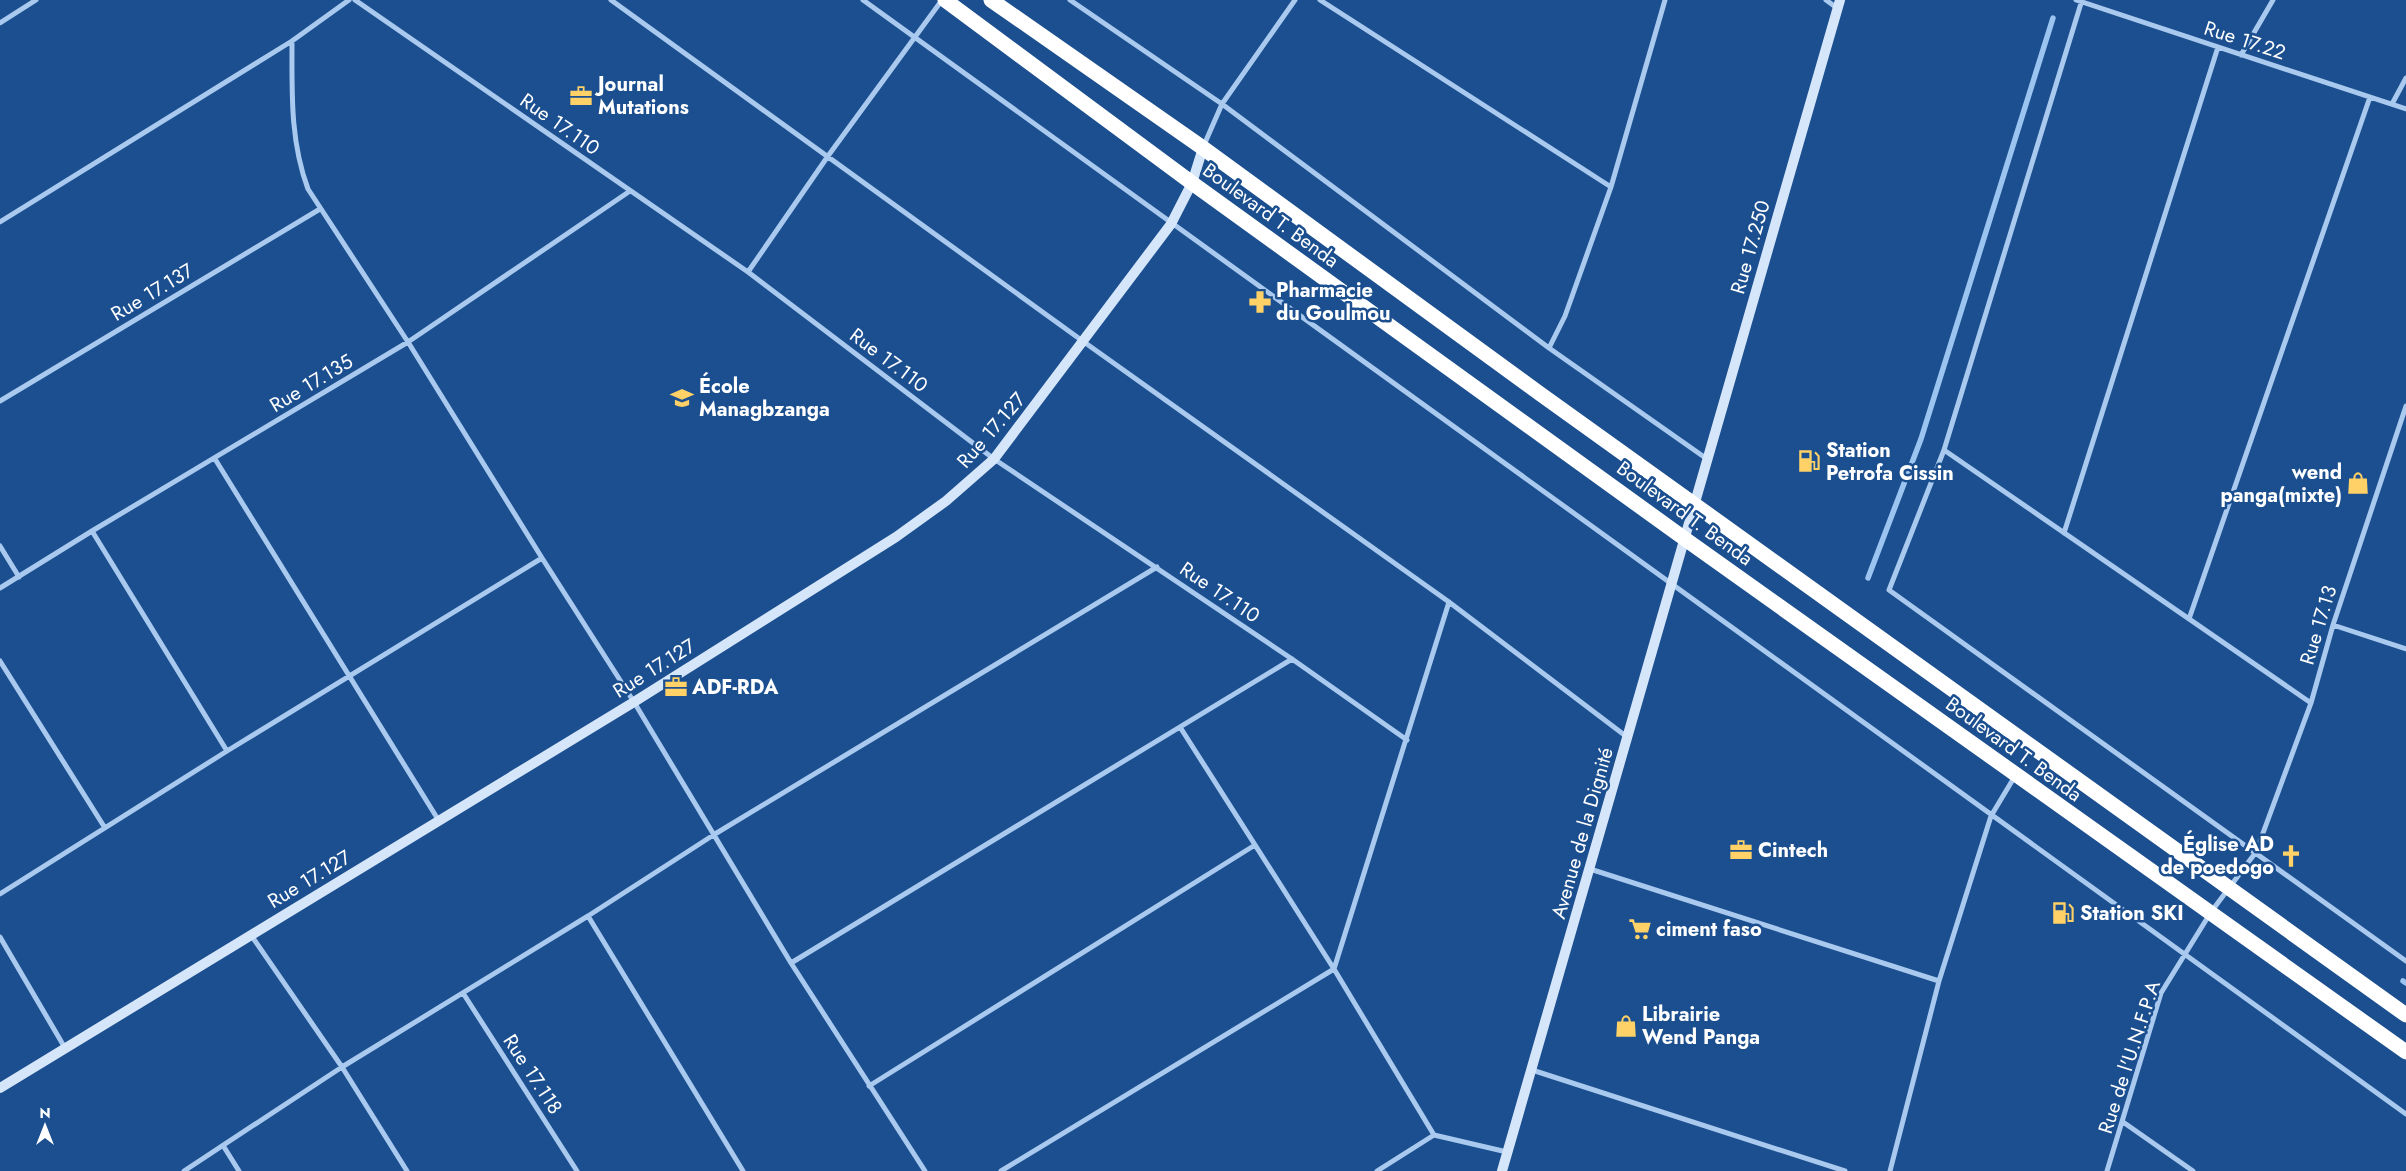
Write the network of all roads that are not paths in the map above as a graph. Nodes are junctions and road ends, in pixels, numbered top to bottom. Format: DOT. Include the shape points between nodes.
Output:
graph roads {
  1 [pos="36,0"];
  2 [pos="350,0"];
  3 [pos="355,0"];
  4 [pos="612,0"];
  5 [pos="863,0"];
  6 [pos="943,0"];
  7 [pos="991,0"];
  8 [pos="1070,0"];
  9 [pos="1295,0"];
  10 [pos="1320,0"];
  11 [pos="1665,0"];
  12 [pos="1826,0"];
  13 [pos="2273,0"];
  14 [pos="2080,1"];
  15 [pos="1838,4"];
  16 [pos="0,23"];
  17 [pos="916,38"];
  18 [pos="292,41"];
  19 [pos="2218,47"];
  20 [pos="2241,55"];
  21 [pos="2406,78"];
  22 [pos="2370,97"];
  23 [pos="1222,104"];
  24 [pos="2392,104"];
  25 [pos="2406,109"];
  26 [pos="1203,148"];
  27 [pos="828,156"];
  28 [pos="1192,183"];
  29 [pos="1611,187"];
  30 [pos="630,191"];
  31 [pos="320,209"];
  32 [pos="0,222"];
  33 [pos="1171,224"];
  34 [pos="748,272"];
  35 [pos="408,342"];
  36 [pos="1084,342"];
  37 [pos="1549,348"];
  38 [pos="0,402"];
  39 [pos="2406,406"];
  40 [pos="1944,450"];
  41 [pos="215,459"];
  42 [pos="994,459"];
  43 [pos="1708,459"];
  44 [pos="1695,504"];
  45 [pos="92,531"];
  46 [pos="2064,533"];
  47 [pos="1685,539"];
  48 [pos="0,546"];
  49 [pos="542,558"];
  50 [pos="1157,567"];
  51 [pos="19,577"];
  52 [pos="1672,584"];
  53 [pos="0,588"];
  54 [pos="1449,602"];
  55 [pos="2189,619"];
  56 [pos="2332,625"];
  57 [pos="2406,649"];
  58 [pos="1292,659"];
  59 [pos="0,662"];
  60 [pos="348,676"];
  61 [pos="634,702"];
  62 [pos="2311,703"];
  63 [pos="1180,727"];
  64 [pos="1628,738"];
  65 [pos="1407,740"];
  66 [pos="227,751"];
  67 [pos="2015,776"];
  68 [pos="1991,816"];
  69 [pos="439,821"];
  70 [pos="105,828"];
  71 [pos="715,834"];
  72 [pos="1255,845"];
  73 [pos="2256,852"];
  74 [pos="1590,869"];
  75 [pos="2229,888"];
  76 [pos="0,894"];
  77 [pos="2211,912"];
  78 [pos="588,916"];
  79 [pos="251,935"];
  80 [pos="0,937"];
  81 [pos="2184,954"];
  82 [pos="2406,961"];
  83 [pos="791,963"];
  84 [pos="1334,969"];
  85 [pos="1939,981"];
  86 [pos="463,993"];
  87 [pos="2406,1015"];
  88 [pos="65,1048"];
  89 [pos="2406,1052"];
  90 [pos="342,1067"];
  91 [pos="1532,1070"];
  92 [pos="869,1086"];
  93 [pos="0,1088"];
  94 [pos="2406,1114"];
  95 [pos="2123,1122"];
  96 [pos="1434,1135"];
  97 [pos="224,1147"];
  98 [pos="1508,1152"];
  99 [pos="184,1171"];
  100 [pos="239,1171"];
  101 [pos="407,1171"];
  102 [pos="577,1171"];
  103 [pos="744,1171"];
  104 [pos="925,1171"];
  105 [pos="1001,1171"];
  106 [pos="1378,1171"];
  107 [pos="1502,1171"];
  108 [pos="1845,1171"];
  109 [pos="1890,1171"];
  110 [pos="2107,1171"];
  111 [pos="2193,1171"];
  1 -- 16 [label="street"];
  2 -- 18 [label="street"];
  3 -- 30 [label="street, Rue 17.110"];
  4 -- 27 [label="street"];
  5 -- 17 [label="street"];
  6 -- 17 [label="street"];
  6 -- 28 [label="highway, Boulevard T. Benda"];
  7 -- 26 [label="highway, Boulevard T. Benda"];
  8 -- 23 [label="street"];
  9 -- 23 [label="street"];
  10 -- 29 [label="street"];
  11 -- 29 [label="street"];
  12 -- 15 [label="street"];
  13 -- 20 [label="street"];
  14 -- 19 [label="street, Rue 17.22"];
  14 -- 40 [label="street"];
  15 -- 43 [label="street, Rue 17.250"];
  17 -- 27 [label="street"];
  17 -- 33 [label="street"];
  18 -- 31 [label="street" via="292,120 299,166"];
  18 -- 32 [label="street"];
  19 -- 20 [label="street, Rue 17.22"];
  19 -- 46 [label="street"];
  20 -- 22 [label="street, Rue 17.22"];
  21 -- 24 [label="street"];
  22 -- 24 [label="street, Rue 17.22"];
  22 -- 55 [label="street"];
  23 -- 26 [label="street"];
  23 -- 37 [label="street"];
  24 -- 25 [label="street, Rue 17.22"];
  26 -- 28 [label="street, Rue 17.127"];
  26 -- 44 [label="highway, Boulevard T. Benda"];
  27 -- 34 [label="street"];
  27 -- 36 [label="street"];
  28 -- 33 [label="street, Rue 17.127"];
  28 -- 47 [label="highway, Boulevard T. Benda"];
  29 -- 37 [label="street" via="1565,316"];
  30 -- 34 [label="street, Rue 17.110"];
  30 -- 35 [label="street, Rue 17.135"];
  31 -- 35 [label="street"];
  31 -- 38 [label="street, Rue 17.137"];
  33 -- 36 [label="street, Rue 17.127"];
  33 -- 52 [label="street"];
  34 -- 42 [label="street, Rue 17.110"];
  35 -- 41 [label="street, Rue 17.135"];
  35 -- 49 [label="street"];
  36 -- 42 [label="street, Rue 17.127"];
  36 -- 54 [label="street"];
  37 -- 43 [label="street"];
  39 -- 56 [label="street, Rue 17.13"];
  40 -- 46 [label="street"];
  40 -- 73 [label="street" via="1889,590"];
  41 -- 45 [label="street, Rue 17.135"];
  41 -- 60 [label="street"];
  42 -- 50 [label="street, Rue 17.110"];
  42 -- 61 [label="street, Rue 17.127" via="953,496 896,537"];
  43 -- 44 [label="street, Rue 17.250"];
  44 -- 47 [label="street, Avenue de la Dignité"];
  44 -- 75 [label="highway, Boulevard T. Benda"];
  45 -- 51 [label="street, Rue 17.135"];
  45 -- 66 [label="street"];
  46 -- 55 [label="street"];
  47 -- 52 [label="street, Avenue de la Dignité"];
  47 -- 67 [label="highway, Boulevard T. Benda"];
  48 -- 51 [label="street"];
  49 -- 60 [label="street"];
  49 -- 61 [label="street"];
  50 -- 58 [label="street, Rue 17.110"];
  50 -- 71 [label="street"];
  51 -- 53 [label="street, Rue 17.135"];
  52 -- 64 [label="street, Avenue de la Dignité"];
  52 -- 68 [label="street"];
  54 -- 64 [label="street"];
  54 -- 65 [label="street"];
  55 -- 62 [label="street"];
  56 -- 57 [label="street"];
  56 -- 62 [label="street, Rue 17.13"];
  58 -- 63 [label="street"];
  58 -- 65 [label="street, Rue 17.110"];
  59 -- 70 [label="street"];
  60 -- 66 [label="street"];
  60 -- 69 [label="street"];
  61 -- 69 [label="street, Rue 17.127"];
  61 -- 71 [label="street"];
  62 -- 73 [label="street, Rue 17.13"];
  63 -- 72 [label="street"];
  63 -- 83 [label="street"];
  64 -- 74 [label="street, Avenue de la Dignité"];
  65 -- 84 [label="street"];
  66 -- 70 [label="street"];
  67 -- 68 [label="street"];
  67 -- 77 [label="highway, Boulevard T. Benda"];
  68 -- 81 [label="street"];
  68 -- 85 [label="street"];
  69 -- 79 [label="street, Rue 17.127"];
  70 -- 76 [label="street"];
  71 -- 78 [label="street"];
  71 -- 83 [label="street"];
  72 -- 84 [label="street"];
  72 -- 92 [label="street"];
  73 -- 75 [label="street, Rue 17.13"];
  73 -- 82 [label="street"];
  74 -- 85 [label="street"];
  74 -- 91 [label="street, Avenue de la Dignité"];
  75 -- 77 [label="street, Rue 17.13"];
  75 -- 87 [label="highway, Boulevard T. Benda"];
  77 -- 81 [label="street, Rue de l'U.N.F.P.A"];
  77 -- 89 [label="highway, Boulevard T. Benda"];
  78 -- 86 [label="street"];
  78 -- 103 [label="street"];
  79 -- 88 [label="street, Rue 17.127"];
  79 -- 90 [label="street"];
  80 -- 88 [label="street"];
  81 -- 94 [label="street"];
  81 -- 95 [label="street, Rue de l'U.N.F.P.A" via="2161,993"];
  83 -- 92 [label="street"];
  84 -- 96 [label="street"];
  84 -- 105 [label="street"];
  85 -- 109 [label="street"];
  86 -- 90 [label="street"];
  86 -- 102 [label="street, Rue 17.118"];
  88 -- 93 [label="street, Rue 17.127"];
  90 -- 97 [label="street"];
  90 -- 101 [label="street"];
  91 -- 98 [label="street, Avenue de la Dignité"];
  91 -- 108 [label="street"];
  92 -- 104 [label="street"];
  95 -- 110 [label="street, Rue de l'U.N.F.P.A"];
  95 -- 111 [label="street"];
  96 -- 98 [label="street"];
  96 -- 106 [label="street"];
  97 -- 99 [label="street"];
  97 -- 100 [label="street"];
  98 -- 107 [label="street, Avenue de la Dignité"];
}
